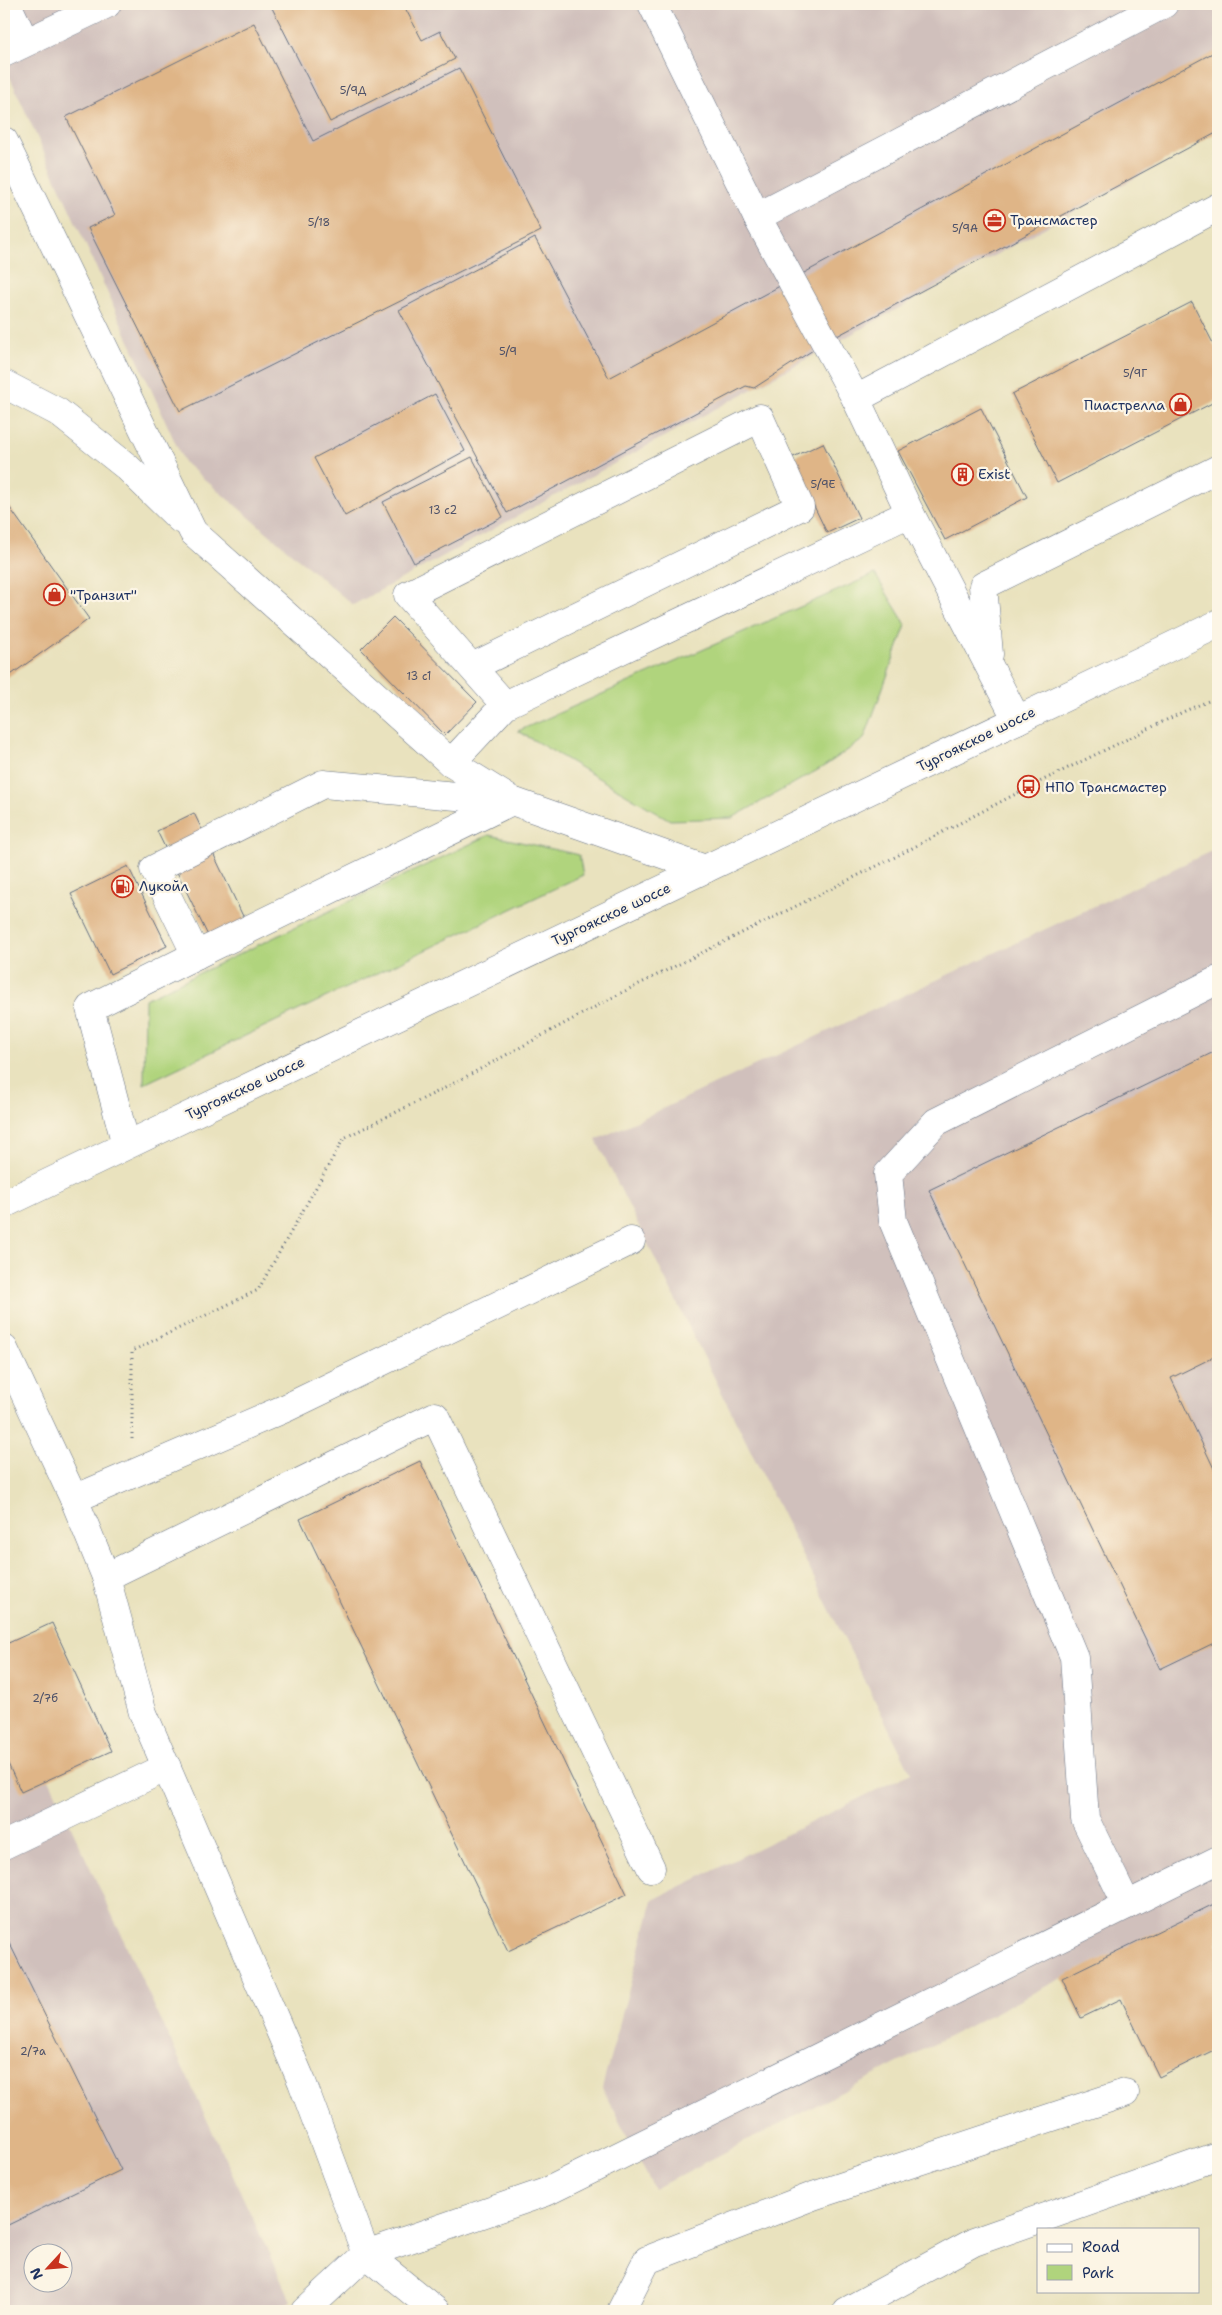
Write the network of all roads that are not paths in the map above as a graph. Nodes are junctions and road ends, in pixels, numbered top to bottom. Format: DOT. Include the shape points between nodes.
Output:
graph roads {
  1 [pos="7,4"];
  2 [pos="107,4"];
  3 [pos="652,4"];
  4 [pos="1164,4"];
  5 [pos="14,48"];
  6 [pos="4,141"];
  7 [pos="1218,207"];
  8 [pos="757,217"];
  9 [pos="4,384"];
  10 [pos="856,399"];
  11 [pos="1218,470"];
  12 [pos="910,513"];
  13 [pos="193,532"];
  14 [pos="1218,624"];
  15 [pos="472,667"];
  16 [pos="990,668"];
  17 [pos="505,706"];
  18 [pos="1017,720"];
  19 [pos="451,762"];
  20 [pos="512,801"];
  21 [pos="705,869"];
  22 [pos="196,955"];
  23 [pos="1218,980"];
  24 [pos="126,1145"];
  25 [pos="4,1204"];
  26 [pos="631,1241"];
  27 [pos="4,1349"];
  28 [pos="74,1499"];
  29 [pos="106,1577"];
  30 [pos="166,1767"];
  31 [pos="4,1845"];
  32 [pos="1218,1860"];
  33 [pos="651,1868"];
  34 [pos="1127,1905"];
  35 [pos="1125,2093"];
  36 [pos="1218,2156"];
  37 [pos="366,2254"];
  38 [pos="305,2311"];
  39 [pos="436,2311"];
  40 [pos="621,2311"];
  41 [pos="847,2311"];
  1 -- 5 [label="main road"];
  2 -- 5 [label="main road"];
  3 -- 8 [label="main road"];
  4 -- 8 [label="main road"];
  6 -- 13 [label="main road"];
  7 -- 10 [label="main road"];
  8 -- 10 [label="main road"];
  9 -- 13 [label="main road" via="58,412 127,466"];
  10 -- 12 [label="main road"];
  11 -- 16 [label="main road" via="983,586"];
  12 -- 16 [label="main road"];
  12 -- 17 [label="main road"];
  13 -- 19 [label="main road"];
  14 -- 18 [label="main road, Тургоякское шоссе"];
  15 -- 15 [label="main road" via="408,595 760,418 800,507"];
  15 -- 17 [label="main road"];
  16 -- 18 [label="main road"];
  17 -- 19 [label="main road"];
  18 -- 21 [label="main road, Тургоякское шоссе"];
  19 -- 20 [label="main road"];
  20 -- 21 [label="main road"];
  20 -- 22 [label="main road"];
  20 -- 22 [label="main road" via="323,784 154,869"];
  21 -- 24 [label="main road, Тургоякское шоссе"];
  22 -- 24 [label="main road" via="90,1008"];
  23 -- 34 [label="main road" via="936,1122 888,1174 893,1221 1074,1657 1085,1819"];
  24 -- 25 [label="main road, Тургоякское шоссе"];
  26 -- 28 [label="main road" via="286,1408"];
  27 -- 28 [label="main road"];
  28 -- 29 [label="main road"];
  29 -- 30 [label="main road" via="143,1713"];
  29 -- 33 [label="main road" via="435,1416"];
  30 -- 31 [label="main road"];
  30 -- 37 [label="main road" via="302,2082"];
  32 -- 34 [label="main road"];
  34 -- 37 [label="main road" via="546,2192"];
  35 -- 40 [label="main road" via="813,2196 647,2260"];
  36 -- 41 [label="main road" via="974,2242"];
  37 -- 38 [label="main road"];
  37 -- 39 [label="main road"];
}
